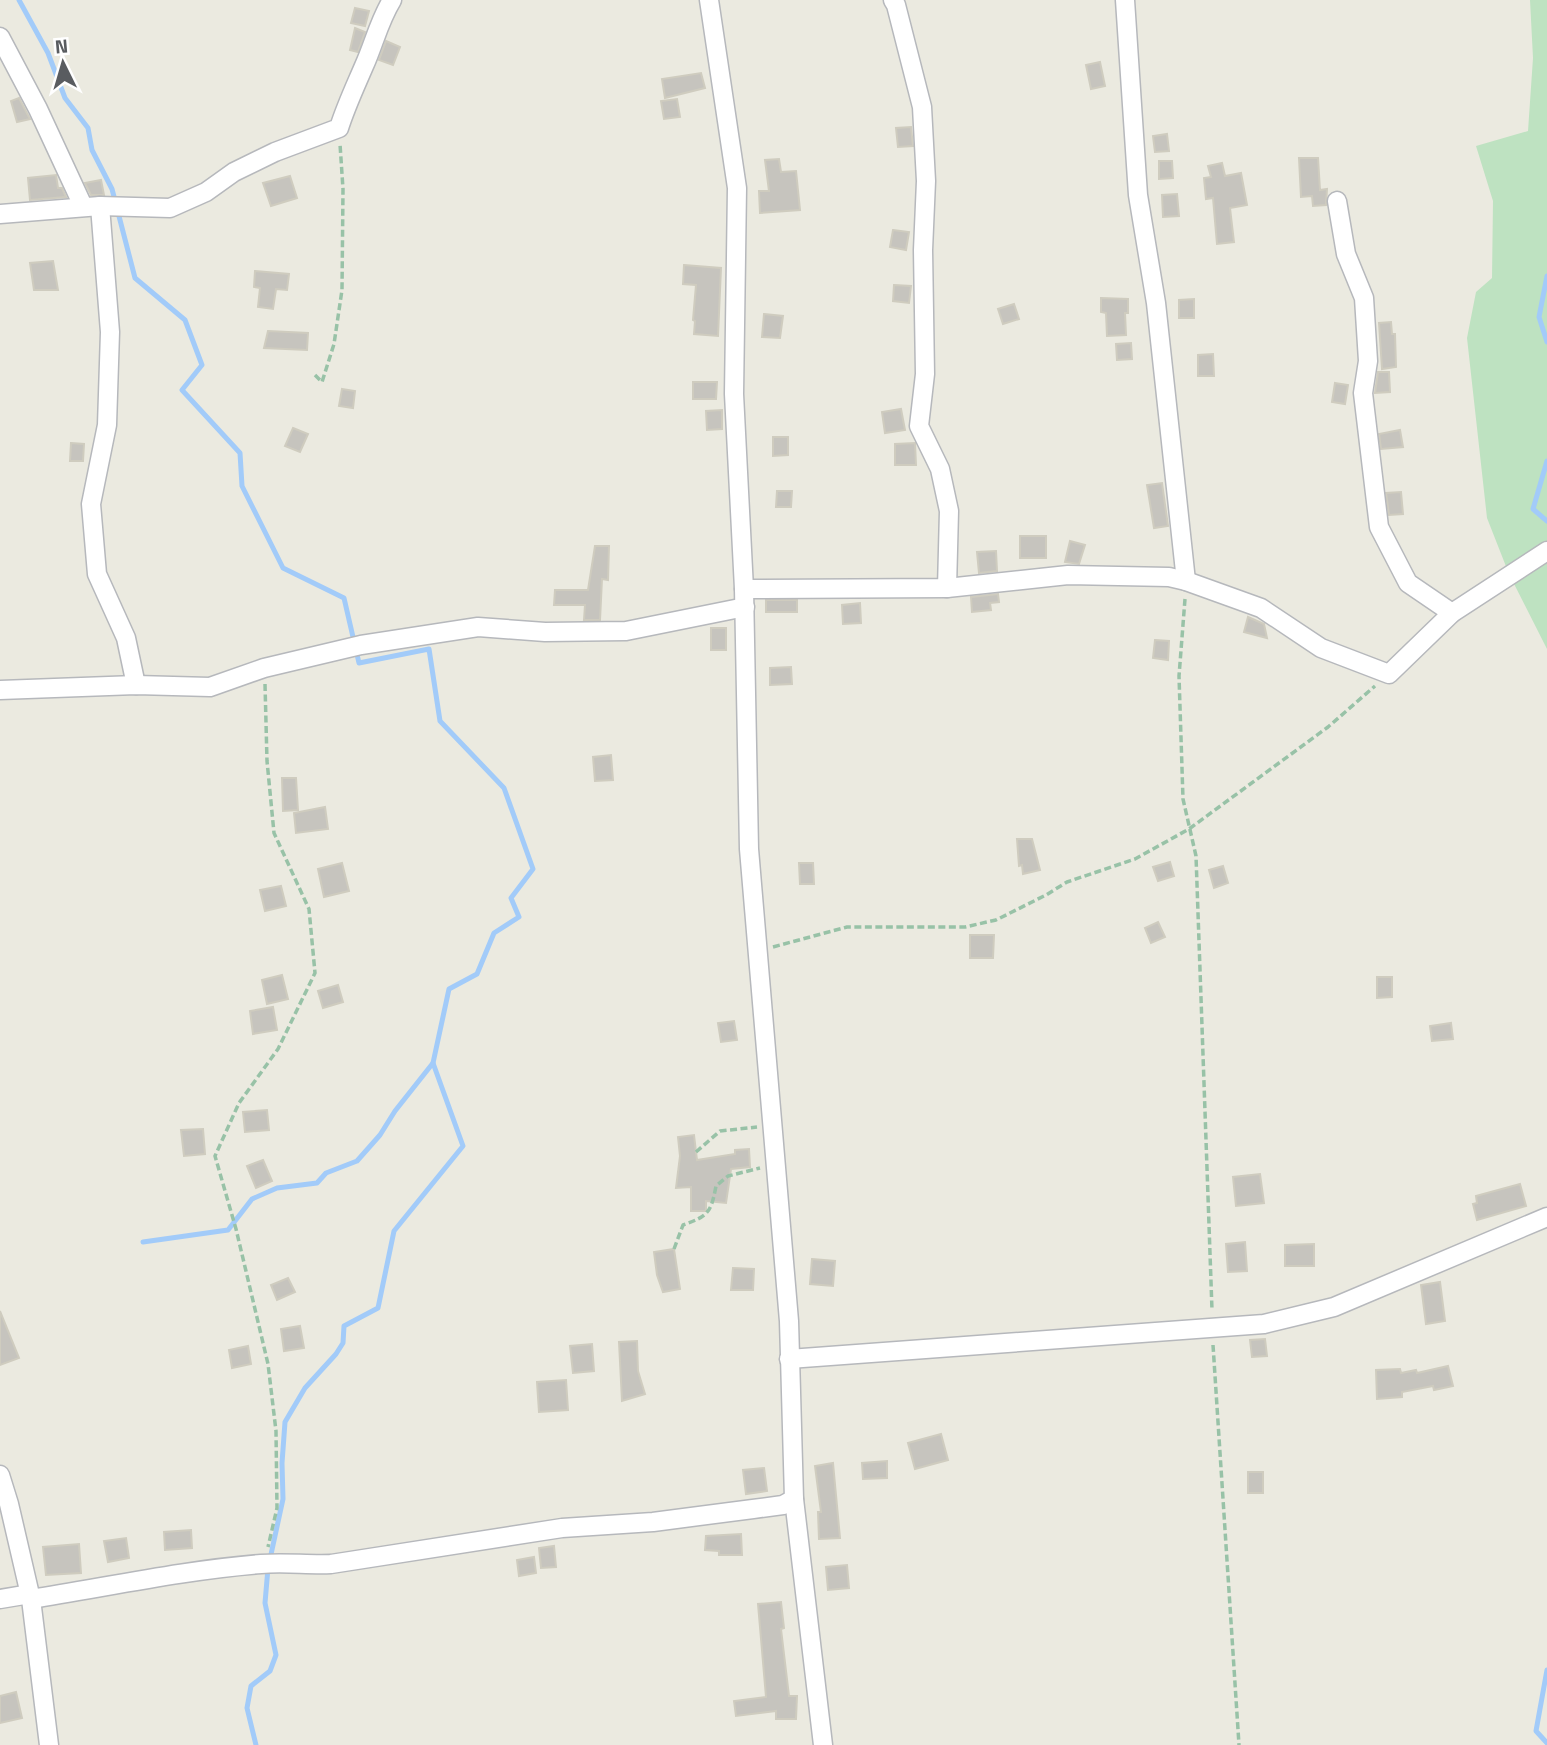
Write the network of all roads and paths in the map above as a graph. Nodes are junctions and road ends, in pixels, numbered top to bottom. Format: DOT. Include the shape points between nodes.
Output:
graph roads {
  1 [pos="392,0"];
  2 [pos="709,0"];
  3 [pos="893,0"];
  4 [pos="1125,0"];
  5 [pos="0,37"];
  6 [pos="339,128"];
  7 [pos="1338,201"];
  8 [pos="92,206"];
  9 [pos="0,214"];
  10 [pos="315,374"];
  11 [pos="1547,551"];
  12 [pos="1186,581"];
  13 [pos="947,588"];
  14 [pos="745,598"];
  15 [pos="1452,613"];
  16 [pos="264,668"];
  17 [pos="1389,674"];
  18 [pos="136,685"];
  19 [pos="0,690"];
  20 [pos="1189,829"];
  21 [pos="758,951"];
  22 [pos="772,1124"];
  23 [pos="696,1152"];
  24 [pos="775,1164"];
  25 [pos="1547,1217"];
  26 [pos="674,1249"];
  27 [pos="1212,1328"];
  28 [pos="789,1359"];
  29 [pos="0,1475"];
  30 [pos="794,1499"];
  31 [pos="264,1564"];
  32 [pos="31,1596"];
  33 [pos="0,1599"];
  34 [pos="49,1745"];
  35 [pos="823,1745"];
  36 [pos="1239,1745"];
  1 -- 6 [label="street"];
  2 -- 14 [label="street" via="737,188 734,394"];
  3 -- 13 [label="street" via="922,107 925,374 919,426 940,468 949,511"];
  4 -- 12 [label="street" via="1138,195 1156,303"];
  5 -- 8 [label="street"];
  6 -- 8 [label="street" via="275,152 170,208"];
  6 -- 10 [label="path" via="342,290 334,344 322,382"];
  7 -- 15 [label="street" via="1346,254 1364,298 1368,360 1363,393 1379,527 1409,583"];
  8 -- 9 [label="street"];
  8 -- 18 [label="street" via="110,332 107,425 91,504 97,574 125,638"];
  11 -- 15 [label="street"];
  12 -- 13 [label="street" via="1068,575"];
  12 -- 17 [label="street" via="1261,608 1321,648"];
  12 -- 20 [label="path" via="1179,676 1183,799"];
  13 -- 14 [label="street"];
  14 -- 16 [label="street" via="626,631 478,627 360,645"];
  14 -- 21 [label="street" via="749,849"];
  15 -- 17 [label="street"];
  16 -- 18 [label="street" via="210,687"];
  16 -- 31 [label="path" via="274,833 309,909 315,973 278,1049 239,1103 215,1156 268,1364 276,1431 277,1508"];
  17 -- 20 [label="path" via="1328,727"];
  18 -- 19 [label="street"];
  20 -- 21 [label="path" via="1135,859 1067,882 996,920 965,926 847,927"];
  20 -- 27 [label="path" via="1196,856"];
  21 -- 22 [label="street"];
  22 -- 23 [label="path" via="720,1131"];
  22 -- 24 [label="street"];
  24 -- 26 [label="path" via="728,1176 716,1186 712,1208 703,1218 683,1225"];
  24 -- 28 [label="street"];
  25 -- 27 [label="street" via="1334,1307 1264,1324"];
  27 -- 28 [label="street"];
  27 -- 36 [label="path"];
  28 -- 30 [label="street"];
  29 -- 32 [label="street"];
  30 -- 31 [label="street" via="783,1505 562,1528 331,1564"];
  30 -- 35 [label="street"];
  31 -- 32 [label="street"];
  32 -- 33 [label="street"];
  32 -- 34 [label="street"];
}
